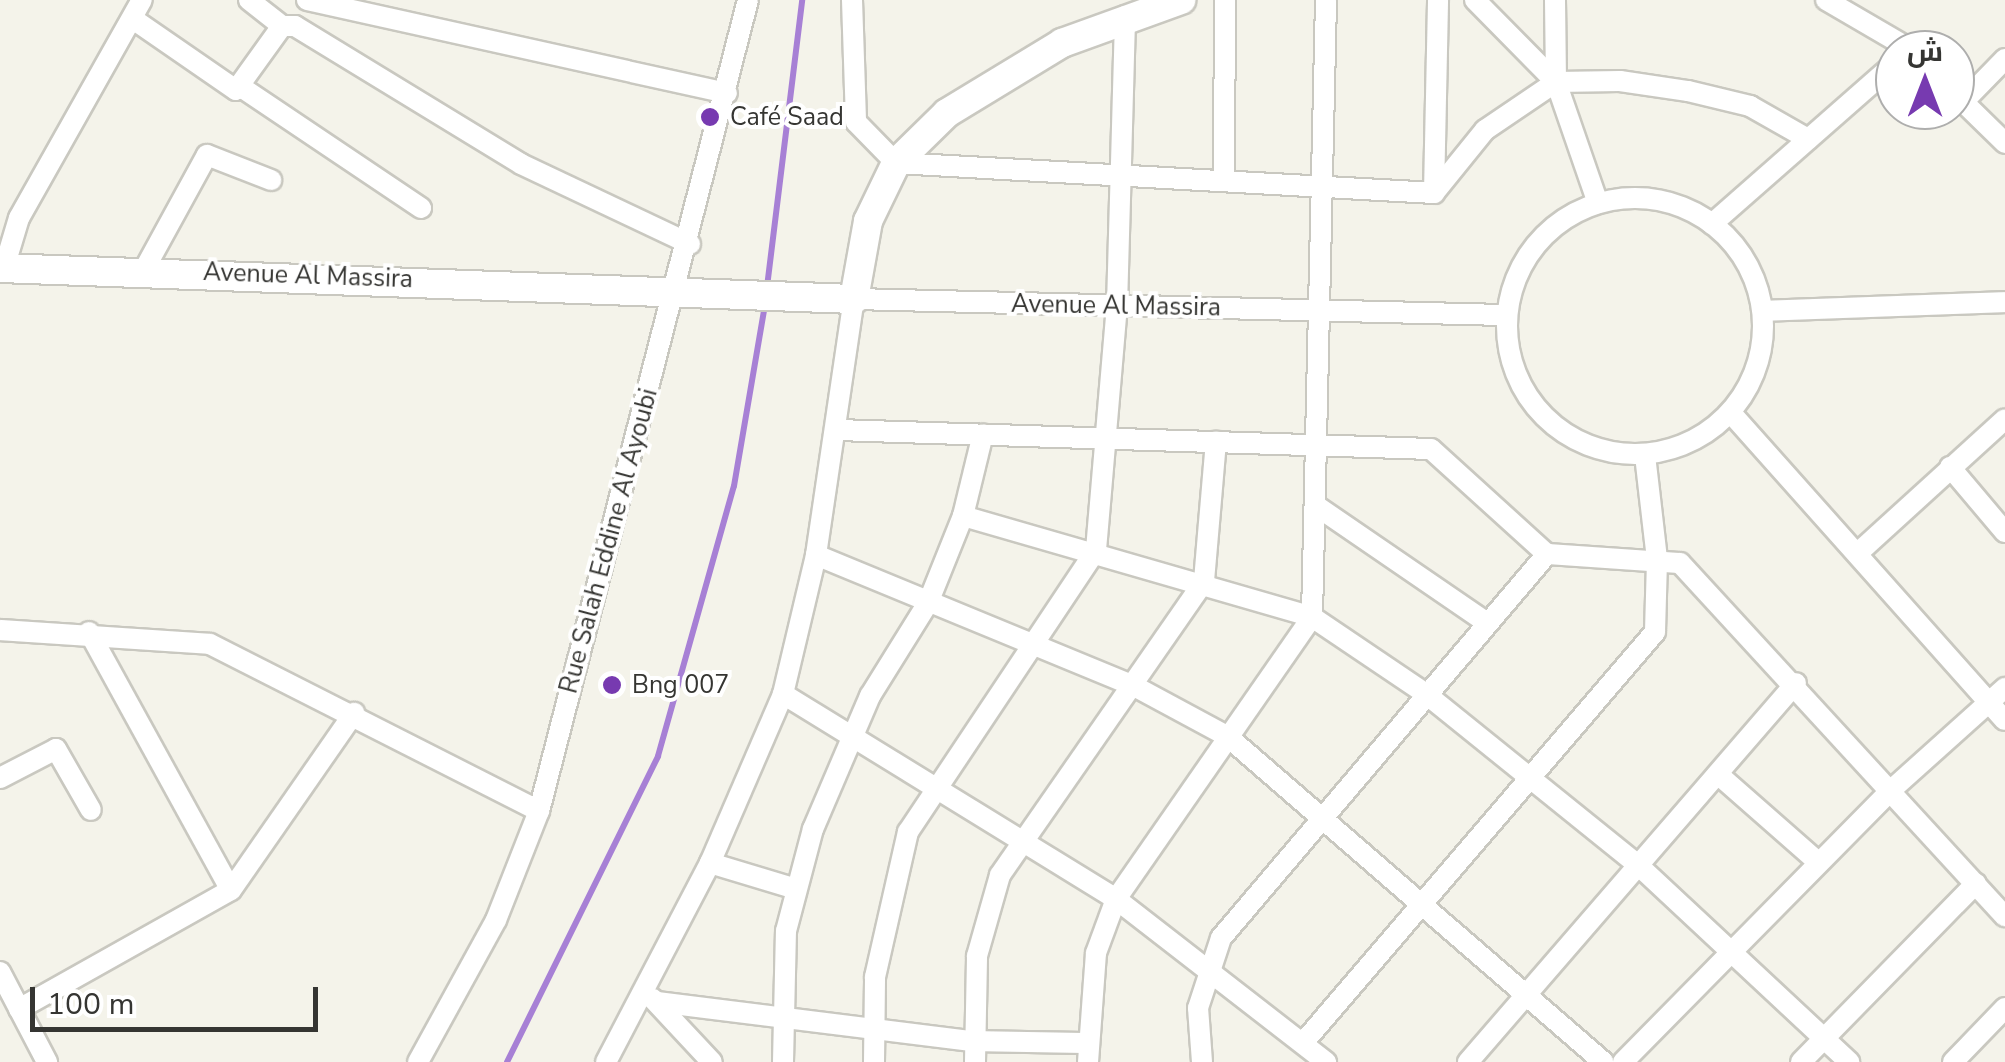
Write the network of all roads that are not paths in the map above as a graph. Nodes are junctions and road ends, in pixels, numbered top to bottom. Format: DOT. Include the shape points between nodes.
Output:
graph roads {
  1 [pos="250,0"];
  2 [pos="307,0"];
  3 [pos="748,0"];
  4 [pos="852,0"];
  5 [pos="1181,0"];
  6 [pos="1226,0"];
  7 [pos="1326,0"];
  8 [pos="1438,0"];
  9 [pos="1475,0"];
  10 [pos="1556,0"];
  11 [pos="1826,0"];
  12 [pos="137,9"];
  13 [pos="1125,16"];
  14 [pos="282,26"];
  15 [pos="1877,30"];
  16 [pos="2005,59"];
  17 [pos="1875,80"];
  18 [pos="1556,82"];
  19 [pos="1975,84"];
  20 [pos="241,87"];
  21 [pos="728,93"];
  22 [pos="1975,114"];
  23 [pos="1808,139"];
  24 [pos="2005,143"];
  25 [pos="896,162"];
  26 [pos="1119,173"];
  27 [pos="1224,178"];
  28 [pos="271,180"];
  29 [pos="1326,188"];
  30 [pos="1434,193"];
  31 [pos="1598,203"];
  32 [pos="421,208"];
  33 [pos="1712,224"];
  34 [pos="690,244"];
  35 [pos="2,268"];
  36 [pos="144,270"];
  37 [pos="676,292"];
  38 [pos="854,299"];
  39 [pos="2005,302"];
  40 [pos="1116,306"];
  41 [pos="1324,311"];
  42 [pos="1763,311"];
  43 [pos="1506,315"];
  44 [pos="1731,413"];
  45 [pos="2005,419"];
  46 [pos="837,430"];
  47 [pos="983,434"];
  48 [pos="1105,440"];
  49 [pos="1216,442"];
  50 [pos="1317,444"];
  51 [pos="1644,455"];
  52 [pos="1950,467"];
  53 [pos="1315,505"];
  54 [pos="962,516"];
  55 [pos="2005,532"];
  56 [pos="1096,550"];
  57 [pos="1858,552"];
  58 [pos="1547,554"];
  59 [pos="816,556"];
  60 [pos="1657,559"];
  61 [pos="1204,581"];
  62 [pos="928,602"];
  63 [pos="1312,618"];
  64 [pos="1486,622"];
  65 [pos="0,630"];
  66 [pos="89,632"];
  67 [pos="1037,646"];
  68 [pos="1796,683"];
  69 [pos="1134,686"];
  70 [pos="2005,688"];
  71 [pos="784,694"];
  72 [pos="1426,694"];
  73 [pos="1988,702"];
  74 [pos="354,714"];
  75 [pos="2005,720"];
  76 [pos="852,733"];
  77 [pos="1226,736"];
  78 [pos="1720,776"];
  79 [pos="0,778"];
  80 [pos="1532,781"];
  81 [pos="934,786"];
  82 [pos="1889,792"];
  83 [pos="91,810"];
  84 [pos="539,811"];
  85 [pos="1322,814"];
  86 [pos="1022,837"];
  87 [pos="710,862"];
  88 [pos="1818,862"];
  89 [pos="1638,866"];
  90 [pos="1976,883"];
  91 [pos="796,889"];
  92 [pos="231,890"];
  93 [pos="1116,898"];
  94 [pos="1423,903"];
  95 [pos="2005,916"];
  96 [pos="1737,950"];
  97 [pos="1206,965"];
  98 [pos="0,972"];
  99 [pos="1528,991"];
  100 [pos="650,996"];
  101 [pos="2005,1008"];
  102 [pos="19,1009"];
  103 [pos="781,1016"];
  104 [pos="871,1027"];
  105 [pos="1825,1038"];
  106 [pos="1303,1044"];
  107 [pos="972,1052"];
  108 [pos="1086,1053"];
  109 [pos="47,1062"];
  110 [pos="418,1062"];
  111 [pos="606,1062"];
  112 [pos="712,1062"];
  113 [pos="783,1062"];
  114 [pos="874,1062"];
  115 [pos="1202,1062"];
  116 [pos="1326,1062"];
  117 [pos="1468,1062"];
  118 [pos="1604,1062"];
  119 [pos="1623,1062"];
  120 [pos="1801,1062"];
  121 [pos="1850,1062"];
  122 [pos="1952,1062"];
  1 -- 14 [label="street"];
  2 -- 21 [label="street"];
  3 -- 21 [label="street, Rue Salah Eddine Al Ayoubi"];
  4 -- 25 [label="street" via="856,122"];
  5 -- 13 [label="street"];
  6 -- 27 [label="street"];
  7 -- 29 [label="street"];
  8 -- 30 [label="street"];
  9 -- 18 [label="street"];
  10 -- 18 [label="street"];
  11 -- 15 [label="street"];
  12 -- 20 [label="street"];
  12 -- 35 [label="street" via="19,218"];
  13 -- 25 [label="street" via="986,88"];
  13 -- 26 [label="street"];
  14 -- 20 [label="street"];
  14 -- 34 [label="street" via="296,26 521,164"];
  16 -- 19 [label="street"];
  17 -- 23 [label="street"];
  18 -- 23 [label="street" via="1688,91 1750,106"];
  18 -- 30 [label="street" via="1486,130"];
  18 -- 31 [label="street"];
  20 -- 32 [label="street"];
  21 -- 34 [label="street, Rue Salah Eddine Al Ayoubi"];
  22 -- 24 [label="street"];
  23 -- 33 [label="street"];
  25 -- 26 [label="street"];
  25 -- 38 [label="street" via="868,221"];
  26 -- 27 [label="street"];
  26 -- 40 [label="street"];
  27 -- 29 [label="street"];
  28 -- 36 [label="street" via="206,154"];
  29 -- 30 [label="street"];
  29 -- 41 [label="street"];
  31 -- 33 [label="street" via="1638,198 1677,205"];
  31 -- 43 [label="street" via="1535,245"];
  33 -- 42 [label="street" via="1754,277"];
  34 -- 37 [label="street, Rue Salah Eddine Al Ayoubi"];
  35 -- 36 [label="street, Avenue Al Massira"];
  36 -- 37 [label="street, Avenue Al Massira"];
  37 -- 38 [label="street, Avenue Al Massira"];
  37 -- 84 [label="street, Rue Salah Eddine Al Ayoubi"];
  38 -- 40 [label="street, Avenue Al Massira"];
  38 -- 46 [label="street"];
  39 -- 42 [label="street"];
  40 -- 41 [label="street, Avenue Al Massira"];
  40 -- 48 [label="street"];
  41 -- 43 [label="street, Avenue Al Massira"];
  41 -- 50 [label="street"];
  42 -- 44 [label="street" via="1751,382"];
  43 -- 51 [label="street" via="1510,359 1529,400 1560,431 1600,450"];
  44 -- 51 [label="street" via="1691,441"];
  44 -- 57 [label="street"];
  45 -- 52 [label="street"];
  46 -- 47 [label="street"];
  46 -- 59 [label="street"];
  47 -- 48 [label="street"];
  47 -- 54 [label="street"];
  48 -- 49 [label="street"];
  48 -- 56 [label="street"];
  49 -- 50 [label="street"];
  49 -- 61 [label="street"];
  50 -- 53 [label="street"];
  50 -- 58 [label="street" via="1440,454"];
  51 -- 60 [label="street"];
  52 -- 55 [label="street"];
  52 -- 57 [label="street"];
  53 -- 63 [label="street"];
  53 -- 64 [label="street"];
  54 -- 56 [label="street"];
  54 -- 62 [label="street"];
  56 -- 61 [label="street"];
  56 -- 67 [label="street"];
  57 -- 73 [label="street"];
  58 -- 60 [label="street"];
  58 -- 64 [label="street"];
  59 -- 62 [label="street"];
  59 -- 71 [label="street"];
  60 -- 68 [label="street" via="1688,571"];
  60 -- 80 [label="street" via="1654,632"];
  61 -- 63 [label="street"];
  61 -- 69 [label="street"];
  62 -- 67 [label="street"];
  62 -- 76 [label="street"];
  63 -- 72 [label="street"];
  63 -- 77 [label="street"];
  64 -- 72 [label="street"];
  65 -- 66 [label="street"];
  66 -- 74 [label="street" via="210,644"];
  66 -- 92 [label="street"];
  67 -- 69 [label="street"];
  67 -- 81 [label="street"];
  68 -- 78 [label="street"];
  68 -- 82 [label="street"];
  69 -- 77 [label="street"];
  69 -- 86 [label="street"];
  70 -- 73 [label="street"];
  71 -- 76 [label="street"];
  71 -- 87 [label="street"];
  72 -- 80 [label="street"];
  72 -- 85 [label="street"];
  73 -- 75 [label="street"];
  73 -- 82 [label="street"];
  74 -- 84 [label="street"];
  74 -- 92 [label="street"];
  76 -- 81 [label="street"];
  76 -- 91 [label="street"];
  77 -- 85 [label="street"];
  77 -- 93 [label="street"];
  78 -- 88 [label="street"];
  78 -- 89 [label="street"];
  79 -- 83 [label="street" via="56,750"];
  80 -- 89 [label="street"];
  80 -- 94 [label="street"];
  81 -- 86 [label="street"];
  81 -- 104 [label="street" via="891,881"];
  82 -- 88 [label="street"];
  82 -- 90 [label="street"];
  84 -- 110 [label="street, Rue Salah Eddine Al Ayoubi" via="496,920"];
  85 -- 94 [label="street"];
  85 -- 97 [label="street"];
  86 -- 93 [label="street"];
  86 -- 107 [label="street" via="987,914"];
  87 -- 91 [label="street"];
  87 -- 100 [label="street"];
  88 -- 96 [label="street"];
  89 -- 96 [label="street"];
  89 -- 99 [label="street"];
  90 -- 95 [label="street"];
  90 -- 105 [label="street"];
  91 -- 103 [label="street"];
  92 -- 102 [label="street"];
  93 -- 97 [label="street"];
  93 -- 108 [label="street" via="1096,953"];
  94 -- 99 [label="street"];
  94 -- 106 [label="street"];
  96 -- 105 [label="street"];
  96 -- 119 [label="street"];
  97 -- 106 [label="street"];
  97 -- 115 [label="street" via="1198,1008"];
  98 -- 102 [label="street"];
  99 -- 117 [label="street"];
  99 -- 118 [label="street"];
  100 -- 103 [label="street"];
  100 -- 111 [label="street"];
  100 -- 112 [label="street"];
  101 -- 122 [label="street"];
  102 -- 109 [label="street"];
  103 -- 104 [label="street"];
  103 -- 113 [label="street"];
  104 -- 107 [label="street"];
  104 -- 114 [label="street"];
  105 -- 120 [label="street"];
  105 -- 121 [label="street"];
  106 -- 116 [label="street"];
  107 -- 108 [label="street"];
}
